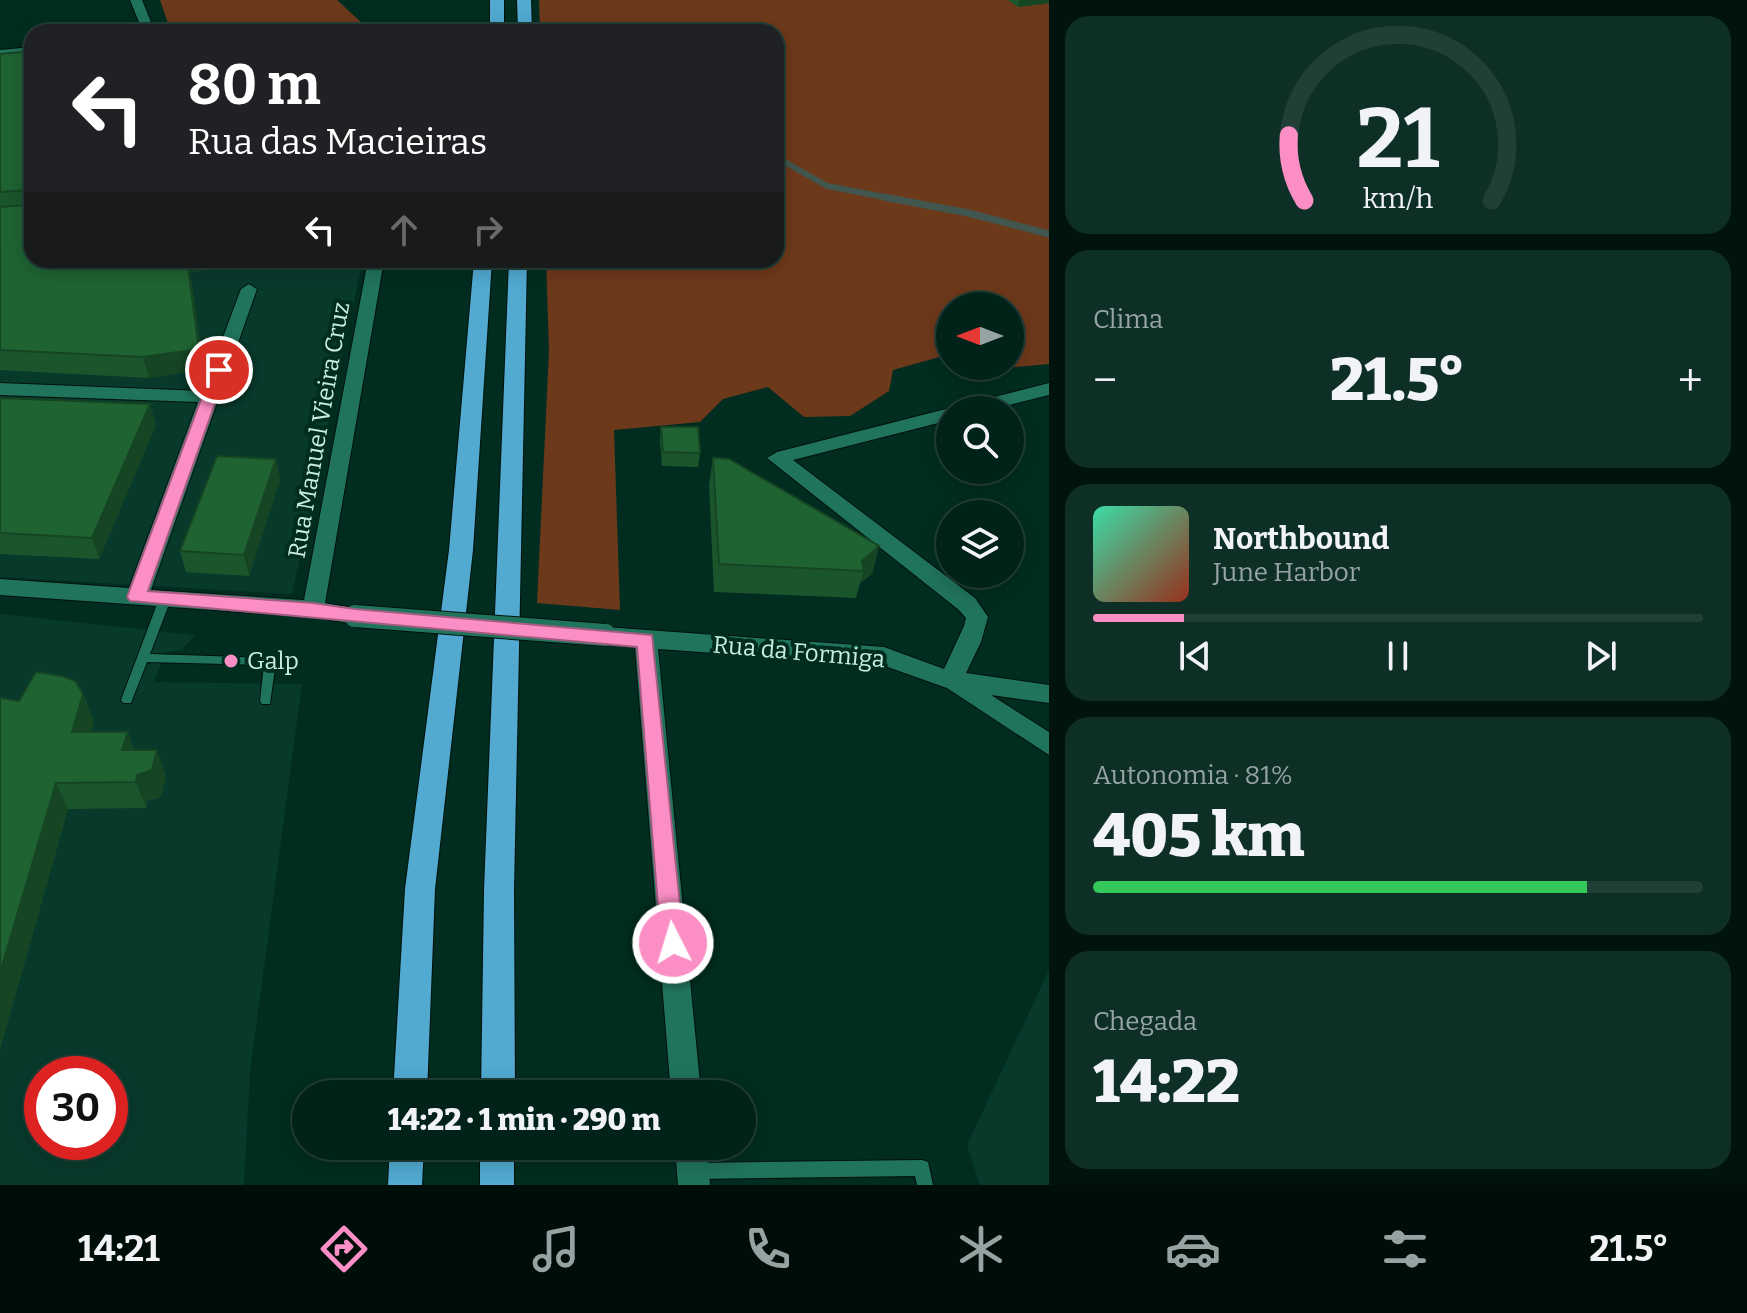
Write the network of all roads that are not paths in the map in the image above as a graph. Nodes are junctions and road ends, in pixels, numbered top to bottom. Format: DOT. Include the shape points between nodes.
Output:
graph roads {
  1 [pos="136,0"];
  2 [pos="497,0"];
  3 [pos="524,0"];
  4 [pos="146,24"];
  5 [pos="497,24"];
  6 [pos="525,24"];
  7 [pos="24,52"];
  8 [pos="0,54"];
  9 [pos="375,268"];
  10 [pos="482,268"];
  11 [pos="518,268"];
  12 [pos="249,289"];
  13 [pos="0,389"];
  14 [pos="1049,389"];
  15 [pos="1021,396"];
  16 [pos="210,397"];
  17 [pos="936,418"];
  18 [pos="0,587"];
  19 [pos="137,597"];
  20 [pos="165,599"];
  21 [pos="313,609"];
  22 [pos="646,640"];
  23 [pos="142,658"];
  24 [pos="949,680"];
  25 [pos="1049,694"];
  26 [pos="127,700"];
  27 [pos="266,701"];
  28 [pos="1049,745"];
  29 [pos="411,1080"];
  30 [pos="498,1080"];
  31 [pos="685,1080"];
  32 [pos="406,1160"];
  33 [pos="497,1160"];
  34 [pos="693,1167"];
  35 [pos="405,1185"];
  36 [pos="497,1185"];
  37 [pos="925,1185"];
  1 -- 4 [label="street"];
  2 -- 5 [label="highway"];
  3 -- 6 [label="highway"];
  7 -- 8 [label="street"];
  9 -- 21 [label="street, Rua Manuel Vieira Cruz"];
  10 -- 29 [label="highway" via="461,550 420,889"];
  11 -- 30 [label="highway"];
  12 -- 16 [label="street"];
  13 -- 16 [label="street"];
  14 -- 15 [label="street"];
  16 -- 19 [label="street"];
  17 -- 24 [label="street" via="777,458 967,604 977,617 973,636"];
  18 -- 19 [label="street, Rua da Formiga"];
  19 -- 20 [label="street, Rua da Formiga"];
  20 -- 21 [label="street, Rua da Formiga"];
  20 -- 23 [label="lane"];
  21 -- 22 [label="street, Rua da Formiga, bridge"];
  22 -- 24 [label="street, Rua da Formiga" via="884,656"];
  22 -- 31 [label="street"];
  23 -- 26 [label="lane"];
  23 -- 27 [label="lane" via="270,661"];
  24 -- 25 [label="street, Rua da Formiga"];
  24 -- 28 [label="street"];
  32 -- 35 [label="highway"];
  33 -- 36 [label="highway"];
  34 -- 37 [label="lane" via="922,1168"];
}
